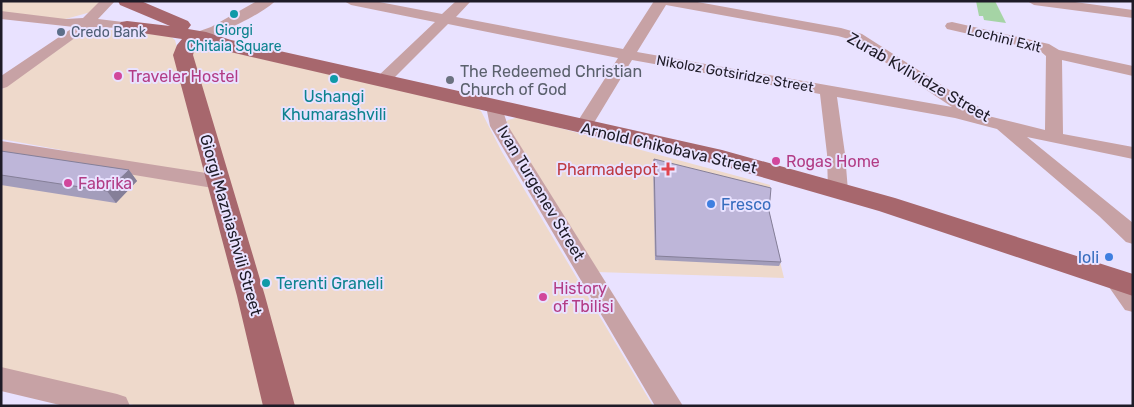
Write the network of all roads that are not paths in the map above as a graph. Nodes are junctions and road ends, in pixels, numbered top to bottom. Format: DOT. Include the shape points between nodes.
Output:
graph roads {
  1 [pos="108,1"];
  2 [pos="113,1"];
  3 [pos="126,1"];
  4 [pos="241,1"];
  5 [pos="268,1"];
  6 [pos="351,1"];
  7 [pos="464,1"];
  8 [pos="660,1"];
  9 [pos="668,1"];
  10 [pos="754,1"];
  11 [pos="1034,1"];
  12 [pos="1133,14"];
  13 [pos="1,15"];
  14 [pos="757,17"];
  15 [pos="444,20"];
  16 [pos="86,22"];
  17 [pos="120,23"];
  18 [pos="952,26"];
  19 [pos="182,30"];
  20 [pos="1054,54"];
  21 [pos="628,55"];
  22 [pos="1133,71"];
  23 [pos="383,80"];
  24 [pos="1,84"];
  25 [pos="828,91"];
  26 [pos="494,106"];
  27 [pos="1002,124"];
  28 [pos="583,127"];
  29 [pos="1054,138"];
  30 [pos="1,147"];
  31 [pos="1133,153"];
  32 [pos="219,182"];
  33 [pos="838,191"];
  34 [pos="1133,236"];
  35 [pos="1123,281"];
  36 [pos="1133,303"];
  37 [pos="1,379"];
  38 [pos="117,406"];
  39 [pos="279,406"];
  40 [pos="670,406"];
  1 -- 16 [label="street"];
  2 -- 17 [label="main road"];
  3 -- 19 [label="main road"];
  4 -- 19 [label="street"];
  5 -- 19 [label="street" via="216,30"];
  6 -- 15 [label="street, Nikoloz Gotsiridze Street"];
  7 -- 15 [label="street"];
  8 -- 21 [label="street"];
  9 -- 14 [label="street, Zurab Kvlividze Street"];
  10 -- 14 [label="street"];
  11 -- 12 [label="street"];
  13 -- 16 [label="street" via="66,23"];
  14 -- 27 [label="street, Zurab Kvlividze Street" via="857,37 959,104"];
  15 -- 21 [label="street, Nikoloz Gotsiridze Street"];
  15 -- 23 [label="street"];
  16 -- 17 [label="street"];
  16 -- 24 [label="street"];
  17 -- 19 [label="main road"];
  18 -- 20 [label="street, Lochini Exit" via="1044,47"];
  19 -- 23 [label="main road, Arnold Chikobava Street"];
  19 -- 32 [label="main road, Giorgi Mazniashvili Street" via="185,62"];
  20 -- 22 [label="street, Lochini Exit"];
  20 -- 29 [label="street"];
  21 -- 25 [label="street, Nikoloz Gotsiridze Street"];
  21 -- 28 [label="street"];
  23 -- 26 [label="main road, Arnold Chikobava Street"];
  25 -- 27 [label="street, Nikoloz Gotsiridze Street"];
  25 -- 33 [label="street"];
  26 -- 28 [label="main road, Arnold Chikobava Street"];
  26 -- 40 [label="street, Ivan Turgenev Street" via="499,126"];
  27 -- 29 [label="street"];
  27 -- 34 [label="street, Zurab Kvlividze Street"];
  28 -- 33 [label="main road, Arnold Chikobava Street" via="722,158"];
  29 -- 31 [label="street"];
  30 -- 32 [label="street"];
  32 -- 39 [label="main road, Giorgi Mazniashvili Street"];
  33 -- 35 [label="main road, Arnold Chikobava Street"];
  35 -- 36 [label="street"];
  37 -- 38 [label="street"];
}
